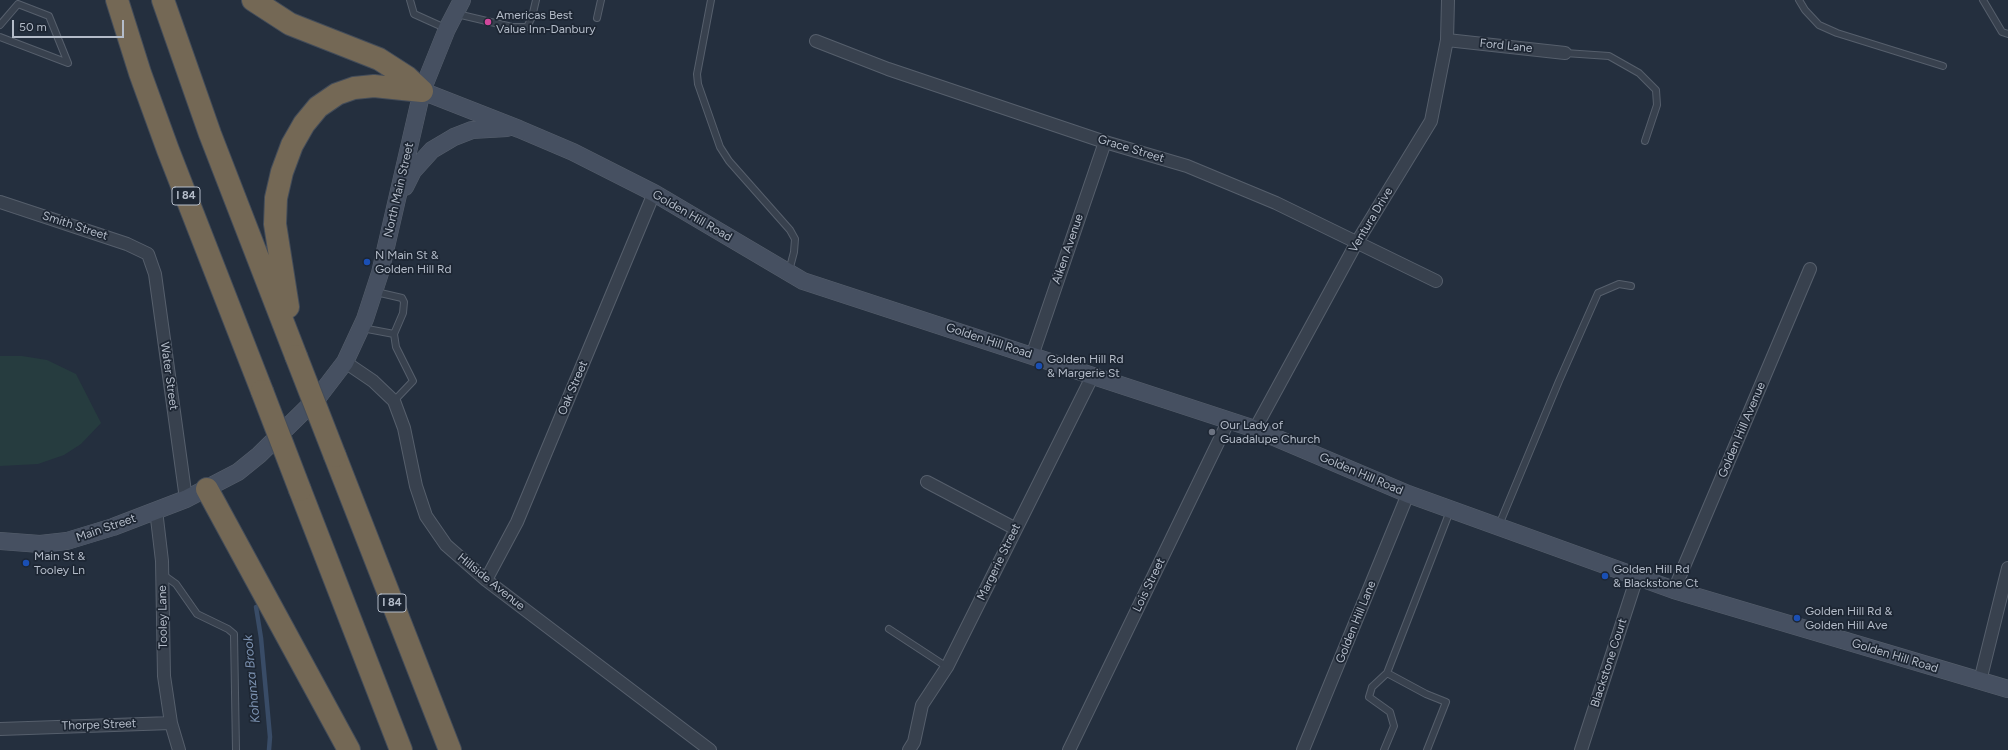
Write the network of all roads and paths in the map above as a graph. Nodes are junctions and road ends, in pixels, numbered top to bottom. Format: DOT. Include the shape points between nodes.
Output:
graph roads {
  1 [pos="117,0"];
  2 [pos="163,0"];
  3 [pos="253,0"];
  4 [pos="410,0"];
  5 [pos="536,0"];
  6 [pos="601,0"];
  7 [pos="711,0"];
  8 [pos="1448,0"];
  9 [pos="1799,0"];
  10 [pos="1983,0"];
  11 [pos="459,7"];
  12 [pos="597,18"];
  13 [pos="0,25"];
  14 [pos="447,29"];
  15 [pos="2008,34"];
  16 [pos="0,37"];
  17 [pos="1447,40"];
  18 [pos="816,41"];
  19 [pos="1566,53"];
  20 [pos="1943,66"];
  21 [pos="422,91"];
  22 [pos="519,129"];
  23 [pos="1645,141"];
  24 [pos="1105,142"];
  25 [pos="654,193"];
  26 [pos="0,202"];
  27 [pos="395,206"];
  28 [pos="1357,242"];
  29 [pos="148,254"];
  30 [pos="1810,268"];
  31 [pos="788,273"];
  32 [pos="1436,280"];
  33 [pos="1631,286"];
  34 [pos="374,291"];
  35 [pos="361,328"];
  36 [pos="394,334"];
  37 [pos="296,356"];
  38 [pos="1032,356"];
  39 [pos="345,362"];
  40 [pos="1093,374"];
  41 [pos="394,401"];
  42 [pos="1229,420"];
  43 [pos="1255,429"];
  44 [pos="927,482"];
  45 [pos="207,489"];
  46 [pos="1408,494"];
  47 [pos="186,499"];
  48 [pos="156,510"];
  49 [pos="1451,510"];
  50 [pos="1498,527"];
  51 [pos="1016,529"];
  52 [pos="0,541"];
  53 [pos="2008,568"];
  54 [pos="162,574"];
  55 [pos="1637,577"];
  56 [pos="486,580"];
  57 [pos="1674,590"];
  58 [pos="889,629"];
  59 [pos="947,667"];
  60 [pos="1387,673"];
  61 [pos="1980,681"];
  62 [pos="2008,689"];
  63 [pos="171,723"];
  64 [pos="0,729"];
  65 [pos="179,750"];
  66 [pos="236,750"];
  67 [pos="349,750"];
  68 [pos="401,750"];
  69 [pos="450,750"];
  70 [pos="710,750"];
  71 [pos="910,750"];
  72 [pos="1069,750"];
  73 [pos="1303,750"];
  74 [pos="1384,750"];
  75 [pos="1427,750"];
  76 [pos="1581,750"];
  1 -- 68 [label="highway, I 84, bridge" via="168,150"];
  2 -- 37 [label="highway, I 84" via="210,134"];
  3 -- 21 [label="highway" via="290,24 378,59 407,77"];
  4 -- 14 [label="lane" via="414,14"];
  5 -- 11 [label="lane" via="527,27 512,27"];
  6 -- 12 [label="lane"];
  7 -- 31 [label="lane" via="697,74 698,84 720,147 729,162 790,230 795,239"];
  8 -- 17 [label="street, Ventura Drive"];
  9 -- 20 [label="lane" via="1819,25"];
  10 -- 15 [label="lane" via="2002,32"];
  11 -- 14 [label="street, North Main Street"];
  13 -- 16 [label="lane" via="18,4 49,16 68,63"];
  14 -- 21 [label="street, North Main Street"];
  17 -- 19 [label="street, Ford Lane"];
  17 -- 28 [label="street, Ventura Drive" via="1431,121"];
  18 -- 24 [label="street, Grace Street" via="888,69"];
  19 -- 23 [label="lane" via="1609,56 1639,72 1656,90 1657,105"];
  21 -- 22 [label="street, Golden Hill Road"];
  21 -- 27 [label="street, North Main Street"];
  21 -- 37 [label="highway" via="374,86 354,88 337,94 304,124 292,145 276,198 275,224"];
  22 -- 25 [label="street, Golden Hill Road" via="573,152"];
  22 -- 27 [label="street" via="472,130 432,150 414,171"];
  24 -- 28 [label="street, Grace Street" via="1194,169 1276,203"];
  24 -- 38 [label="street, Aiken Avenue"];
  25 -- 31 [label="street, Golden Hill Road"];
  25 -- 56 [label="street, Oak Street" via="517,522"];
  26 -- 29 [label="street, Smith Street" via="127,244"];
  27 -- 34 [label="street, North Main Street"];
  28 -- 32 [label="street, Grace Street"];
  28 -- 43 [label="street, Ventura Drive"];
  29 -- 47 [label="street, Water Street" via="155,274"];
  30 -- 57 [label="street, Golden Hill Avenue"];
  31 -- 38 [label="street, Golden Hill Road" via="803,281"];
  33 -- 50 [label="lane" via="1619,284 1598,293"];
  34 -- 35 [label="street, North Main Street"];
  34 -- 36 [label="lane" via="402,298 404,302 403,313"];
  35 -- 36 [label="lane"];
  35 -- 39 [label="street, North Main Street"];
  36 -- 41 [label="lane" via="396,347 413,381"];
  37 -- 69 [label="highway, I 84, bridge"];
  38 -- 40 [label="street, Golden Hill Road"];
  39 -- 41 [label="street, Hillside Avenue" via="373,381"];
  39 -- 45 [label="street, North Main Street" via="319,396 259,455 238,472"];
  40 -- 42 [label="street, Golden Hill Road"];
  40 -- 51 [label="street, Margerie Street"];
  41 -- 56 [label="street, Hillside Avenue" via="404,428 416,486 426,516 446,545"];
  42 -- 43 [label="street, Golden Hill Road"];
  42 -- 72 [label="street, Lois Street"];
  43 -- 46 [label="street, Golden Hill Road"];
  44 -- 51 [label="street"];
  45 -- 47 [label="street, Main Street"];
  45 -- 67 [label="highway"];
  46 -- 49 [label="street, Golden Hill Road"];
  46 -- 73 [label="street, Golden Hill Lane"];
  47 -- 48 [label="street, Main Street"];
  48 -- 52 [label="street, Main Street" via="113,527 66,541 40,544"];
  48 -- 54 [label="street, Tooley Lane"];
  49 -- 50 [label="street, Golden Hill Road"];
  49 -- 60 [label="lane"];
  50 -- 55 [label="street, Golden Hill Road"];
  51 -- 59 [label="street, Margerie Street"];
  53 -- 61 [label="street"];
  54 -- 63 [label="street, Tooley Lane" via="164,676"];
  54 -- 66 [label="lane" via="176,584 197,614 234,634"];
  55 -- 57 [label="street, Golden Hill Road"];
  55 -- 76 [label="street, Blackstone Court"];
  56 -- 70 [label="street, Hillside Avenue"];
  57 -- 61 [label="street, Golden Hill Road"];
  58 -- 59 [label="lane"];
  59 -- 71 [label="street, Margerie Street" via="922,705"];
  60 -- 74 [label="lane" via="1372,687 1370,697 1390,712 1394,726"];
  60 -- 75 [label="lane" via="1446,702"];
  61 -- 62 [label="street, Golden Hill Road"];
  63 -- 64 [label="street, Thorpe Street"];
  63 -- 65 [label="street"];
}
